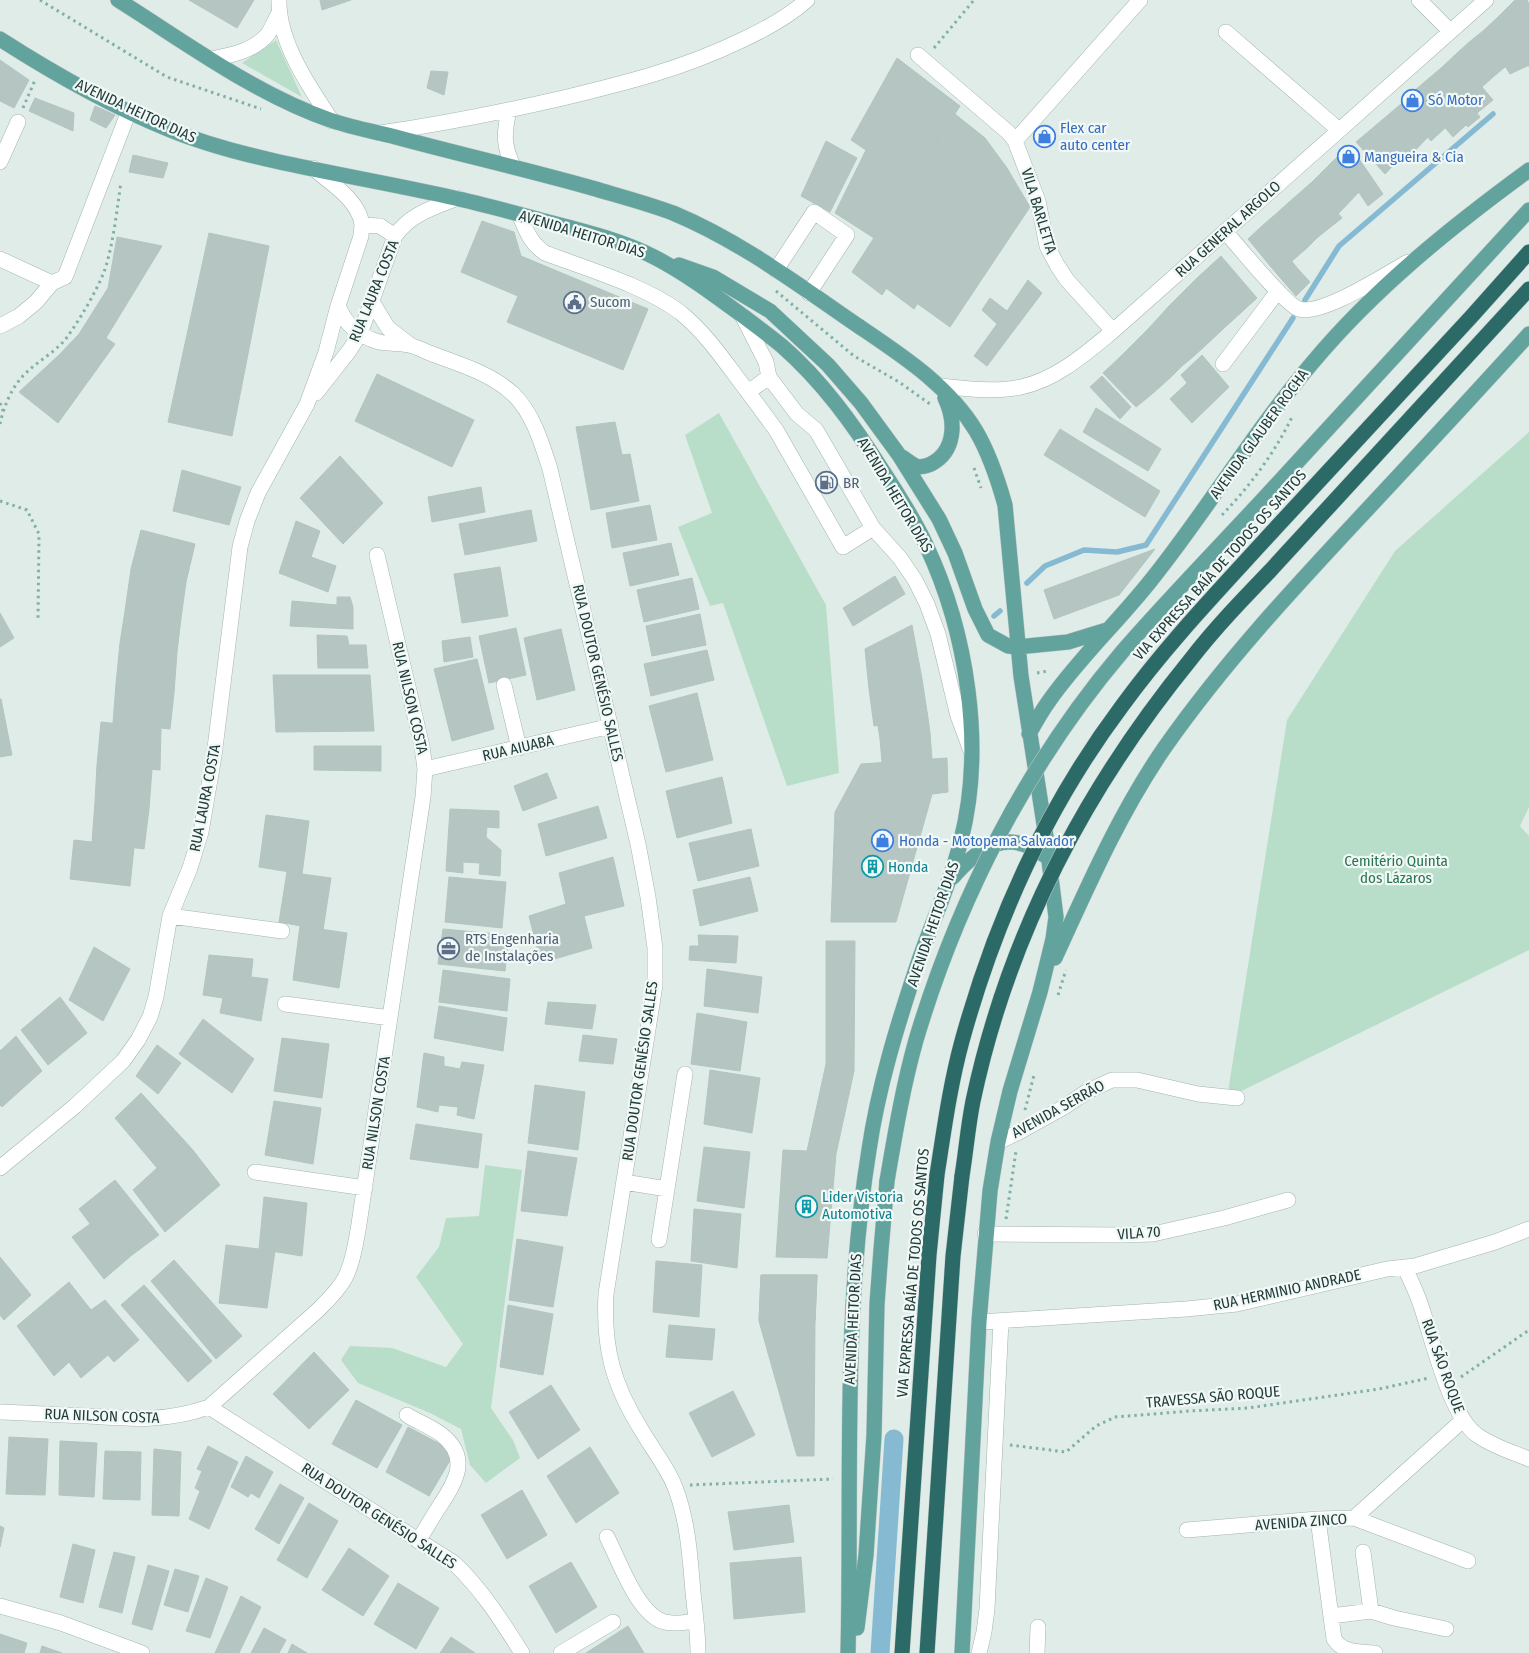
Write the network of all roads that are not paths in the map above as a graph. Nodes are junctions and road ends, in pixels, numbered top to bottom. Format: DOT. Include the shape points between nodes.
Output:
graph roads {
  1 [pos="118,0"];
  2 [pos="807,0"];
  3 [pos="1140,0"];
  4 [pos="1419,0"];
  5 [pos="1486,0"];
  6 [pos="279,6"];
  7 [pos="1450,31"];
  8 [pos="1226,32"];
  9 [pos="0,39"];
  10 [pos="921,57"];
  11 [pos="212,59"];
  12 [pos="509,110"];
  13 [pos="129,111"];
  14 [pos="332,120"];
  15 [pos="18,122"];
  16 [pos="1339,130"];
  17 [pos="380,133"];
  18 [pos="1015,141"];
  19 [pos="0,162"];
  20 [pos="513,166"];
  21 [pos="313,168"];
  22 [pos="1529,170"];
  23 [pos="457,198"];
  24 [pos="1529,210"];
  25 [pos="519,214"];
  26 [pos="362,224"];
  27 [pos="1225,231"];
  28 [pos="395,236"];
  29 [pos="1529,252"];
  30 [pos="1420,255"];
  31 [pos="652,256"];
  32 [pos="0,259"];
  33 [pos="776,270"];
  34 [pos="52,283"];
  35 [pos="1529,290"];
  36 [pos="1278,291"];
  37 [pos="809,293"];
  38 [pos="372,302"];
  39 [pos="338,306"];
  40 [pos="742,315"];
  41 [pos="0,326"];
  42 [pos="1113,331"];
  43 [pos="360,334"];
  44 [pos="1529,334"];
  45 [pos="410,345"];
  46 [pos="1223,364"];
  47 [pos="769,378"];
  48 [pos="939,386"];
  49 [pos="748,392"];
  50 [pos="307,404"];
  51 [pos="797,414"];
  52 [pos="776,430"];
  53 [pos="899,455"];
  54 [pos="873,528"];
  55 [pos="376,555"];
  56 [pos="1109,630"];
  57 [pos="1018,647"];
  58 [pos="504,685"];
  59 [pos="611,726"];
  60 [pos="1029,734"];
  61 [pos="519,748"];
  62 [pos="972,753"];
  63 [pos="425,769"];
  64 [pos="1049,859"];
  65 [pos="949,882"];
  66 [pos="170,916"];
  67 [pos="282,931"];
  68 [pos="1040,992"];
  69 [pos="285,1004"];
  70 [pos="390,1018"];
  71 [pos="684,1074"];
  72 [pos="1237,1098"];
  73 [pos="998,1142"];
  74 [pos="0,1168"];
  75 [pos="255,1172"];
  76 [pos="888,1181"];
  77 [pos="624,1182"];
  78 [pos="365,1188"];
  79 [pos="667,1189"];
  80 [pos="1288,1200"];
  81 [pos="1529,1229"];
  82 [pos="986,1234"];
  83 [pos="659,1240"];
  84 [pos="1405,1268"];
  85 [pos="1001,1321"];
  86 [pos="979,1322"];
  87 [pos="209,1407"];
  88 [pos="0,1412"];
  89 [pos="408,1415"];
  90 [pos="1463,1420"];
  91 [pos="1529,1459"];
  92 [pos="1354,1518"];
  93 [pos="1318,1519"];
  94 [pos="1187,1530"];
  95 [pos="607,1537"];
  96 [pos="418,1541"];
  97 [pos="1363,1552"];
  98 [pos="1468,1561"];
  99 [pos="0,1606"];
  100 [pos="1371,1611"];
  101 [pos="1331,1616"];
  102 [pos="696,1621"];
  103 [pos="613,1622"];
  104 [pos="1038,1627"];
  105 [pos="1446,1629"];
  106 [pos="142,1653"];
  107 [pos="522,1653"];
  108 [pos="561,1653"];
  109 [pos="698,1653"];
  110 [pos="848,1653"];
  111 [pos="853,1653"];
  112 [pos="902,1653"];
  113 [pos="926,1653"];
  114 [pos="962,1653"];
  115 [pos="979,1653"];
  116 [pos="1038,1653"];
  117 [pos="1375,1653"];
  1 -- 11 [label="main road"];
  2 -- 12 [label="street" via="779,22 708,56 633,82"];
  3 -- 18 [label="street"];
  4 -- 7 [label="street"];
  5 -- 7 [label="street, RUA GENERAL ARGOLO"];
  6 -- 11 [label="street" via="268,33 258,44 233,55"];
  6 -- 14 [label="street" via="287,40 300,69"];
  7 -- 16 [label="street, RUA GENERAL ARGOLO"];
  8 -- 16 [label="street"];
  9 -- 13 [label="main road, AVENIDA HEITOR DIAS" via="41,65"];
  10 -- 18 [label="street, VILA BARLETTA"];
  11 -- 14 [label="main road" via="258,88"];
  12 -- 17 [label="street"];
  12 -- 20 [label="street" via="505,142"];
  13 -- 21 [label="main road, AVENIDA HEITOR DIAS" via="200,141"];
  13 -- 34 [label="street" via="65,277"];
  14 -- 17 [label="main road"];
  15 -- 19 [label="street"];
  16 -- 27 [label="street, RUA GENERAL ARGOLO"];
  17 -- 20 [label="main road"];
  18 -- 42 [label="street, VILA BARLETTA" via="1038,201 1047,246 1068,280"];
  20 -- 33 [label="main road" via="634,199 671,213 708,228"];
  21 -- 23 [label="main road, AVENIDA HEITOR DIAS"];
  21 -- 26 [label="street" via="351,201"];
  22 -- 30 [label="main road, AVENIDA GLAUBER ROCHA"];
  23 -- 25 [label="main road, AVENIDA HEITOR DIAS"];
  23 -- 28 [label="street, RUA LAURA COSTA" via="410,219"];
  24 -- 76 [label="main road, VIA EXPRESSA BAÍA DE TODOS OS SANTOS, bridge" via="1122,652 1054,743 1000,833 955,928 916,1041 901,1101"];
  25 -- 31 [label="main road, AVENIDA HEITOR DIAS" via="620,242"];
  25 -- 49 [label="street" via="530,239 545,253 643,291 681,313 713,346"];
  26 -- 28 [label="street" via="380,226"];
  26 -- 39 [label="street, RUA LAURA COSTA"];
  27 -- 36 [label="street"];
  27 -- 42 [label="street, RUA GENERAL ARGOLO"];
  28 -- 38 [label="street, RUA LAURA COSTA"];
  29 -- 112 [label="highway, VIA EXPRESSA BAÍA DE TODOS OS SANTOS, bridge" via="1172,640 1076,774 1038,840 978,986 950,1096 937,1174 929,1255"];
  30 -- 36 [label="street" via="1323,307 1301,310"];
  30 -- 56 [label="main road, AVENIDA GLAUBER ROCHA" via="1313,361 1264,423 1192,526"];
  31 -- 40 [label="main road, AVENIDA HEITOR DIAS"];
  31 -- 53 [label="main road" via="714,277 770,311 828,365"];
  32 -- 34 [label="street"];
  33 -- 37 [label="main road"];
  33 -- 37 [label="street" via="814,212 847,235"];
  34 -- 41 [label="street" via="36,302"];
  35 -- 113 [label="highway, bridge" via="1191,658 1098,789 1038,899 986,1050 973,1102 962,1176 953,1256"];
  36 -- 46 [label="street"];
  37 -- 48 [label="main road" via="912,362"];
  38 -- 43 [label="street, RUA LAURA COSTA"];
  38 -- 45 [label="street, RUA DOUTOR GENÉSIO SALLES" via="388,328"];
  39 -- 43 [label="street, RUA DOUTOR GENÉSIO SALLES" via="350,328"];
  39 -- 50 [label="street, RUA LAURA COSTA"];
  40 -- 47 [label="street" via="766,362"];
  40 -- 62 [label="main road, AVENIDA HEITOR DIAS" via="782,346 847,416 924,539 951,611 962,656 969,699"];
  42 -- 48 [label="street, RUA GENERAL ARGOLO" via="1049,378 1002,389"];
  43 -- 45 [label="street, RUA DOUTOR GENÉSIO SALLES" via="380,342"];
  43 -- 50 [label="street, RUA LAURA COSTA"];
  44 -- 68 [label="main road" via="1240,648 1164,748 1126,810"];
  45 -- 59 [label="street, RUA DOUTOR GENÉSIO SALLES" via="494,381 513,394 527,413 540,438 550,469"];
  47 -- 49 [label="street"];
  47 -- 51 [label="street"];
  48 -- 53 [label="main road" via="952,420 952,435 944,454 925,466 916,466"];
  48 -- 57 [label="main road" via="976,431 998,480 1005,505"];
  49 -- 52 [label="street"];
  50 -- 66 [label="street, RUA LAURA COSTA" via="258,493 240,546 214,756 201,832"];
  51 -- 52 [label="street"];
  51 -- 54 [label="street" via="816,430"];
  52 -- 54 [label="street" via="843,547"];
  53 -- 57 [label="main road" via="939,519 988,635 1008,646"];
  54 -- 62 [label="street" via="900,558 927,604 938,634 958,716"];
  55 -- 63 [label="street, RUA NILSON COSTA"];
  56 -- 57 [label="main road" via="1068,642"];
  56 -- 60 [label="main road, AVENIDA GLAUBER ROCHA" via="1048,702"];
  57 -- 60 [label="main road"];
  58 -- 61 [label="street"];
  59 -- 61 [label="street, RUA AIUABA"];
  59 -- 77 [label="street, RUA DOUTOR GENÉSIO SALLES" via="638,844 654,948 655,986"];
  60 -- 64 [label="main road"];
  61 -- 63 [label="street, RUA AIUABA"];
  62 -- 65 [label="main road, AVENIDA HEITOR DIAS" via="962,838"];
  63 -- 70 [label="street, RUA NILSON COSTA"];
  64 -- 65 [label="main road" via="1023,843 988,846 968,860"];
  64 -- 68 [label="main road" via="1056,917"];
  65 -- 110 [label="main road, AVENIDA HEITOR DIAS" via="896,1031 869,1145 861,1202 852,1312"];
  66 -- 67 [label="street"];
  66 -- 74 [label="street, RUA LAURA COSTA" via="156,997 138,1040 123,1061 101,1082"];
  68 -- 73 [label="main road"];
  69 -- 70 [label="street"];
  70 -- 78 [label="street, RUA NILSON COSTA"];
  71 -- 79 [label="street"];
  72 -- 73 [label="street, AVENIDA SERRÃO" via="1198,1094 1137,1080 1112,1080"];
  73 -- 82 [label="main road"];
  75 -- 78 [label="street"];
  76 -- 111 [label="main road, AVENIDA HEITOR DIAS" via="880,1250 866,1555"];
  77 -- 79 [label="street"];
  77 -- 102 [label="street, RUA DOUTOR GENÉSIO SALLES" via="606,1294 608,1352 626,1403 674,1486 683,1510"];
  78 -- 87 [label="street, RUA NILSON COSTA" via="354,1253 345,1278 332,1296"];
  79 -- 83 [label="street"];
  80 -- 82 [label="street, VILA 70" via="1153,1234"];
  81 -- 84 [label="street, RUA HERMINIO ANDRADE"];
  82 -- 86 [label="main road"];
  84 -- 85 [label="street, RUA HERMINIO ANDRADE" via="1387,1269 1237,1304"];
  84 -- 90 [label="street, RUA SÃO ROQUE"];
  85 -- 86 [label="street, RUA HERMINIO ANDRADE"];
  85 -- 115 [label="street" via="987,1609"];
  86 -- 114 [label="main road"];
  87 -- 88 [label="street, RUA NILSON COSTA" via="188,1414 140,1419"];
  87 -- 96 [label="street, RUA DOUTOR GENÉSIO SALLES"];
  89 -- 96 [label="street" via="442,1435 458,1460 452,1488"];
  90 -- 91 [label="street, RUA SÃO ROQUE" via="1476,1434"];
  90 -- 92 [label="street"];
  92 -- 93 [label="street, AVENIDA ZINCO"];
  92 -- 98 [label="street, AVENIDA ZINCO"];
  93 -- 94 [label="street, AVENIDA ZINCO"];
  93 -- 101 [label="street"];
  95 -- 102 [label="street" via="637,1599 649,1614 663,1622"];
  96 -- 107 [label="street, RUA DOUTOR GENÉSIO SALLES" via="454,1563 474,1583"];
  97 -- 100 [label="street"];
  99 -- 106 [label="street" via="61,1623"];
  100 -- 101 [label="street"];
  100 -- 105 [label="street"];
  101 -- 117 [label="street" via="1338,1646 1345,1650"];
  102 -- 109 [label="street, RUA DOUTOR GENÉSIO SALLES"];
  103 -- 108 [label="street"];
  104 -- 116 [label="street"];
}
